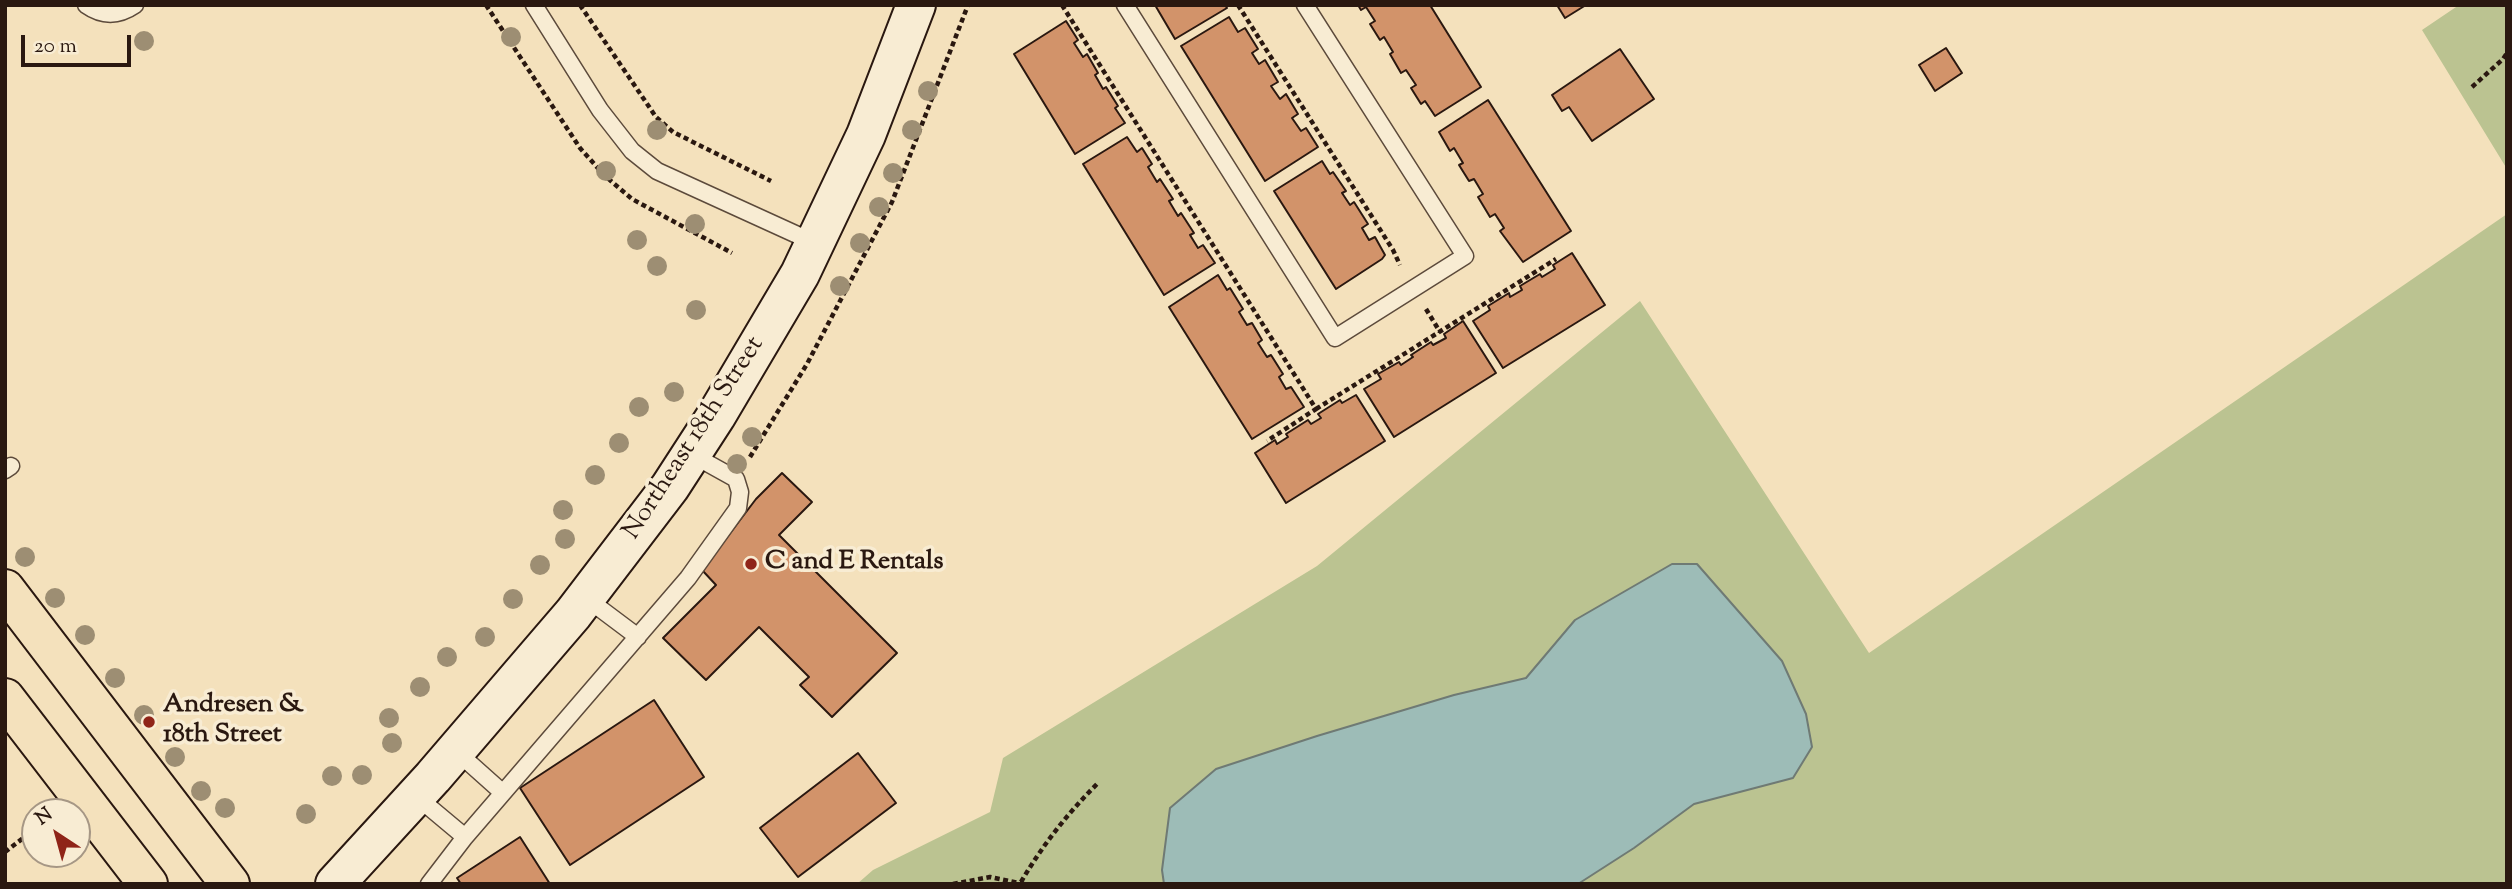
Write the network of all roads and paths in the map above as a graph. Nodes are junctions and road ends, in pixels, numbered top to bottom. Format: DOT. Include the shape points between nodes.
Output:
graph roads {
  1 [pos="86,5"];
  2 [pos="135,5"];
  3 [pos="534,5"];
  4 [pos="580,5"];
  5 [pos="916,5"];
  6 [pos="1062,5"];
  7 [pos="1125,5"];
  8 [pos="1238,5"];
  9 [pos="1305,5"];
  10 [pos="2507,53"];
  11 [pos="2472,87"];
  12 [pos="771,181"];
  13 [pos="815,243"];
  14 [pos="1556,259"];
  15 [pos="1413,289"];
  16 [pos="1440,332"];
  17 [pos="1316,409"];
  18 [pos="1266,441"];
  19 [pos="691,454"];
  20 [pos="5,589"];
  21 [pos="586,598"];
  22 [pos="638,636"];
  23 [pos="5,698"];
  24 [pos="456,751"];
  25 [pos="1097,784"];
  26 [pos="503,793"];
  27 [pos="416,796"];
  28 [pos="465,837"];
  29 [pos="21,840"];
  30 [pos="5,852"];
  31 [pos="1022,883"];
  32 [pos="148,884"];
  33 [pos="230,884"];
  34 [pos="334,884"];
  35 [pos="429,884"];
  36 [pos="953,884"];
  1 -- 2 [label="lane" via="103,14 124,12"];
  3 -- 13 [label="lane" via="600,110 632,151 657,171"];
  4 -- 12 [label="path" via="656,117 673,132"];
  5 -- 13 [label="street, Northeast 18th Street" via="866,135"];
  6 -- 17 [label="path"];
  7 -- 15 [label="lane" via="1335,338"];
  8 -- 15 [label="path"];
  9 -- 15 [label="lane" via="1465,256"];
  10 -- 11 [label="path"];
  13 -- 19 [label="street, Northeast 18th Street"];
  14 -- 16 [label="path"];
  15 -- 16 [label="path"];
  16 -- 17 [label="path"];
  17 -- 18 [label="path"];
  19 -- 21 [label="street, Northeast 18th Street"];
  19 -- 22 [label="lane" via="736,479 738,508 688,578"];
  20 -- 33 [label="main road"];
  21 -- 22 [label="lane"];
  21 -- 24 [label="street, Northeast 18th Street"];
  22 -- 26 [label="lane"];
  23 -- 32 [label="main road"];
  24 -- 26 [label="lane"];
  24 -- 27 [label="street, Northeast 18th Street"];
  25 -- 31 [label="path" via="1039,851"];
  26 -- 28 [label="lane"];
  27 -- 28 [label="lane"];
  27 -- 34 [label="street, Northeast 18th Street"];
  28 -- 35 [label="lane"];
  29 -- 30 [label="path"];
  31 -- 36 [label="path" via="990,877"];
}
